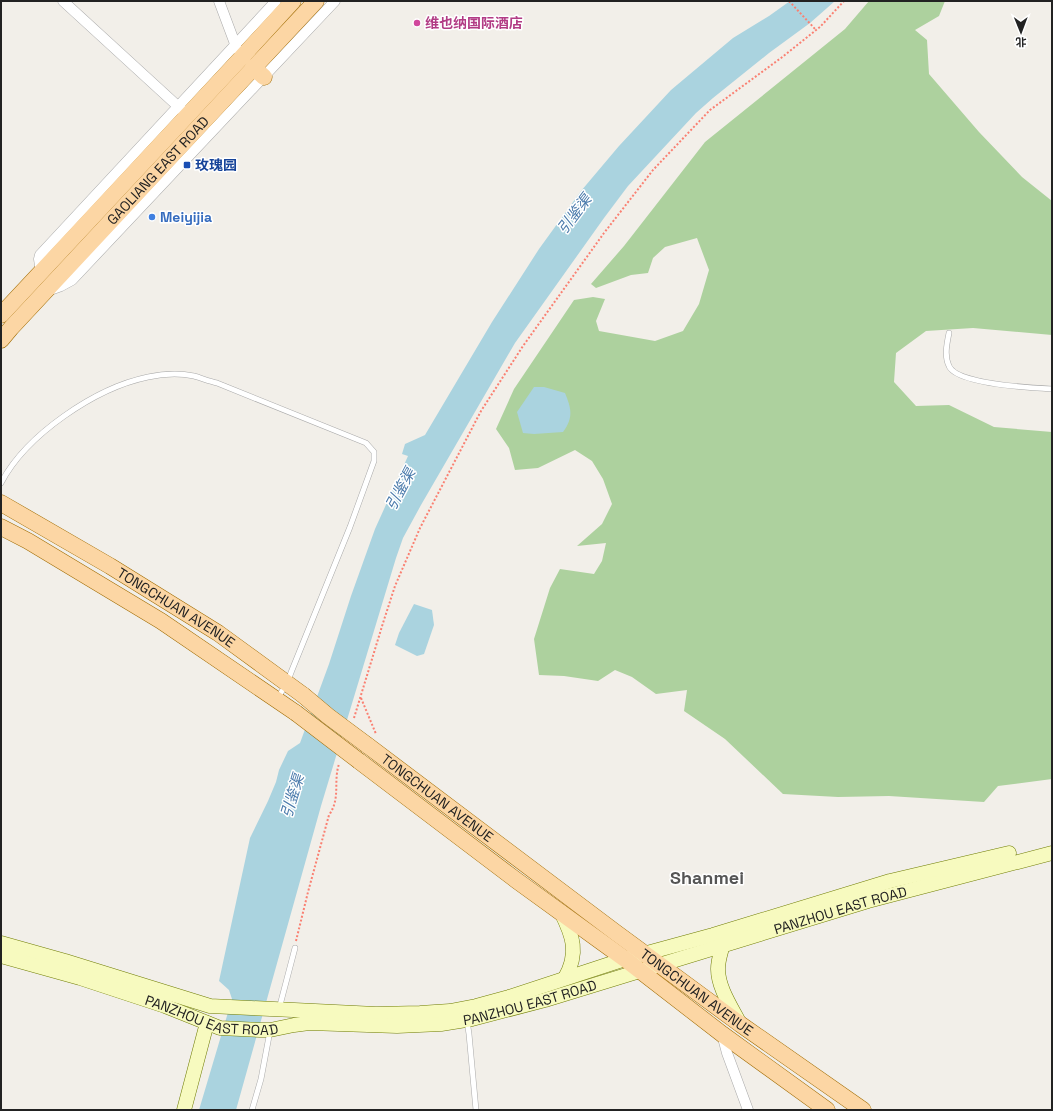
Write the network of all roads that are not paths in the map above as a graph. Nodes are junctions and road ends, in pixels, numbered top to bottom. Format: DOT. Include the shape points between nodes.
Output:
graph roads {
  1 [pos="64,1"];
  2 [pos="219,1"];
  3 [pos="276,1"];
  4 [pos="293,1"];
  5 [pos="316,1"];
  6 [pos="336,1"];
  7 [pos="248,62"];
  8 [pos="183,111"];
  9 [pos="1,315"];
  10 [pos="6,324"];
  11 [pos="949,333"];
  12 [pos="1,340"];
  13 [pos="1052,389"];
  14 [pos="1,483"];
  15 [pos="1,503"];
  16 [pos="1,527"];
  17 [pos="287,683"];
  18 [pos="276,699"];
  19 [pos="1052,842"];
  20 [pos="1052,853"];
  21 [pos="561,912"];
  22 [pos="1,943"];
  23 [pos="723,944"];
  24 [pos="295,948"];
  25 [pos="645,954"];
  26 [pos="1,956"];
  27 [pos="625,959"];
  28 [pos="660,965"];
  29 [pos="640,971"];
  30 [pos="565,978"];
  31 [pos="274,1010"];
  32 [pos="465,1014"];
  33 [pos="740,1024"];
  34 [pos="213,1025"];
  35 [pos="265,1030"];
  36 [pos="722,1034"];
  37 [pos="766,1041"];
  38 [pos="756,1058"];
  39 [pos="184,1110"];
  40 [pos="252,1110"];
  41 [pos="476,1110"];
  42 [pos="748,1110"];
  43 [pos="827,1110"];
  44 [pos="863,1110"];
  1 -- 8 [label="street"];
  2 -- 7 [label="street"];
  3 -- 7 [label="street"];
  4 -- 7 [label="main road, GAOLIANG EAST ROAD"];
  5 -- 7 [label="main road, GAOLIANG EAST ROAD"];
  6 -- 7 [label="street"];
  7 -- 8 [label="main road, GAOLIANG EAST ROAD"];
  7 -- 10 [label="main road, GAOLIANG EAST ROAD" via="218,115 152,186 46,291"];
  8 -- 9 [label="main road, GAOLIANG EAST ROAD"];
  10 -- 12 [label="main road, GAOLIANG EAST ROAD"];
  11 -- 13 [label="lane" via="947,359 953,372 988,383"];
  14 -- 17 [label="lane" via="16,459 57,422 86,402 117,387 149,376 193,376 217,383 366,443 374,452 374,461"];
  15 -- 17 [label="main road, TONGCHUAN AVENUE" via="218,633"];
  16 -- 18 [label="main road, TONGCHUAN AVENUE" via="161,621"];
  17 -- 18 [label="lane"];
  17 -- 25 [label="main road, TONGCHUAN AVENUE, bridge" via="328,716 372,741"];
  18 -- 21 [label="main road, TONGCHUAN AVENUE, bridge"];
  19 -- 25 [label="main road, PANZHOU EAST ROAD" via="890,882"];
  20 -- 23 [label="main road, PANZHOU EAST ROAD" via="868,901"];
  21 -- 27 [label="main road, TONGCHUAN AVENUE"];
  21 -- 30 [label="main road" via="573,944 570,969"];
  22 -- 31 [label="main road, PANZHOU EAST ROAD" via="197,1003 225,1008"];
  23 -- 28 [label="main road, PANZHOU EAST ROAD"];
  23 -- 33 [label="main road" via="718,970 722,987"];
  24 -- 31 [label="lane"];
  25 -- 27 [label="main road, PANZHOU EAST ROAD"];
  25 -- 28 [label="main road, TONGCHUAN AVENUE"];
  26 -- 34 [label="main road, PANZHOU EAST ROAD" via="80,978"];
  27 -- 29 [label="main road, TONGCHUAN AVENUE"];
  27 -- 30 [label="main road, PANZHOU EAST ROAD"];
  28 -- 29 [label="main road, PANZHOU EAST ROAD"];
  28 -- 33 [label="main road, TONGCHUAN AVENUE"];
  29 -- 32 [label="main road, PANZHOU EAST ROAD" via="545,1000"];
  29 -- 36 [label="main road, TONGCHUAN AVENUE"];
  30 -- 32 [label="main road, PANZHOU EAST ROAD"];
  31 -- 32 [label="main road, PANZHOU EAST ROAD"];
  32 -- 35 [label="main road, PANZHOU EAST ROAD" via="441,1024 397,1026 309,1023"];
  32 -- 41 [label="lane" via="470,1034"];
  33 -- 37 [label="main road, TONGCHUAN AVENUE"];
  34 -- 35 [label="main road, PANZHOU EAST ROAD"];
  34 -- 39 [label="main road"];
  35 -- 40 [label="lane" via="260,1079"];
  36 -- 38 [label="main road, TONGCHUAN AVENUE"];
  36 -- 42 [label="street"];
  37 -- 38 [label="main road"];
  37 -- 44 [label="main road, TONGCHUAN AVENUE"];
  38 -- 43 [label="main road, TONGCHUAN AVENUE"];
}
